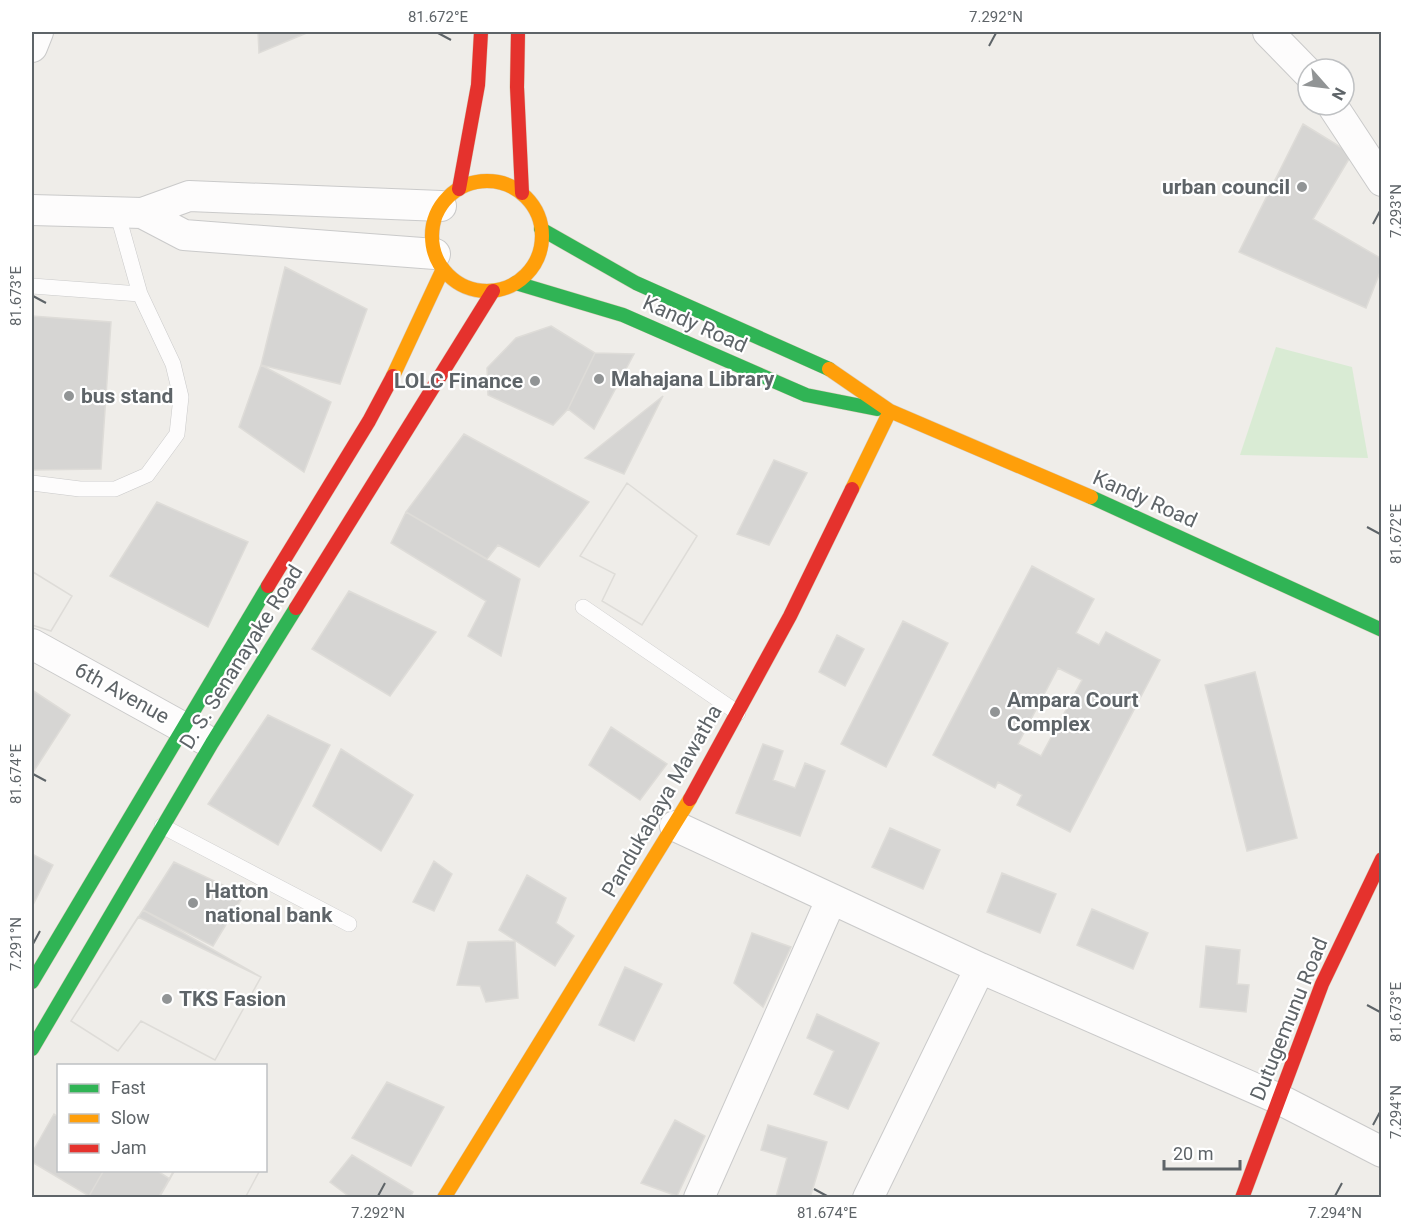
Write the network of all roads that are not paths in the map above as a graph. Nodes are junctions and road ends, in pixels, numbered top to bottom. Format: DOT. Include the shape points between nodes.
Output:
graph roads {
  1 [pos="38,32"];
  2 [pos="481,32"];
  3 [pos="518,32"];
  4 [pos="1268,32"];
  5 [pos="32,47"];
  6 [pos="1296,61"];
  7 [pos="1340,117"];
  8 [pos="1382,181"];
  9 [pos="522,194"];
  10 [pos="450,197"];
  11 [pos="32,210"];
  12 [pos="130,213"];
  13 [pos="541,229"];
  14 [pos="439,262"];
  15 [pos="516,283"];
  16 [pos="32,286"];
  17 [pos="493,291"];
  18 [pos="140,294"];
  19 [pos="890,411"];
  20 [pos="32,483"];
  21 [pos="583,607"];
  22 [pos="1382,630"];
  23 [pos="32,644"];
  24 [pos="738,713"];
  25 [pos="182,727"];
  26 [pos="212,743"];
  27 [pos="162,826"];
  28 [pos="675,826"];
  29 [pos="1382,859"];
  30 [pos="831,900"];
  31 [pos="349,924"];
  32 [pos="980,968"];
  33 [pos="32,982"];
  34 [pos="32,1049"];
  35 [pos="1279,1099"];
  36 [pos="1382,1152"];
  37 [pos="444,1197"];
  38 [pos="699,1197"];
  39 [pos="868,1197"];
  40 [pos="1242,1197"];
  1 -- 5 [label="street"];
  2 -- 10 [label="main road" via="478,86"];
  3 -- 9 [label="main road"];
  4 -- 6 [label="street"];
  7 -- 8 [label="street"];
  9 -- 10 [label="main road" via="498,182 484,181"];
  9 -- 13 [label="main road" via="538,215"];
  10 -- 12 [label="street" via="189,196"];
  10 -- 14 [label="main road" via="432,229"];
  11 -- 12 [label="street"];
  12 -- 14 [label="street" via="184,235"];
  12 -- 18 [label="lane"];
  13 -- 15 [label="main road" via="537,260"];
  13 -- 19 [label="main road, Kandy Road" via="636,284 825,366"];
  14 -- 17 [label="main road" via="452,280 465,287"];
  14 -- 25 [label="main road, D. S. Senanayake Road" via="412,339 369,421"];
  15 -- 17 [label="main road"];
  15 -- 19 [label="main road, Kandy Road" via="623,315 806,395"];
  16 -- 18 [label="lane"];
  17 -- 26 [label="main road, D. S. Senanayake Road"];
  18 -- 20 [label="lane" via="173,364 181,397 177,434 147,475 115,489"];
  19 -- 22 [label="main road, Kandy Road"];
  19 -- 24 [label="main road, Pandukabaya Mawatha"];
  21 -- 24 [label="lane"];
  23 -- 25 [label="street, 6th Avenue"];
  24 -- 28 [label="main road, Pandukabaya Mawatha"];
  25 -- 26 [label="street, 6th Avenue"];
  25 -- 33 [label="main road, D. S. Senanayake Road"];
  26 -- 27 [label="main road, D. S. Senanayake Road"];
  27 -- 31 [label="lane"];
  27 -- 34 [label="main road, D. S. Senanayake Road"];
  28 -- 30 [label="street"];
  28 -- 37 [label="main road, Pandukabaya Mawatha"];
  29 -- 35 [label="main road, Dutugemunu Road" via="1322,984"];
  30 -- 32 [label="street"];
  30 -- 38 [label="street"];
  32 -- 35 [label="street"];
  32 -- 39 [label="street"];
  35 -- 36 [label="street"];
  35 -- 40 [label="main road, Dutugemunu Road"];
}
